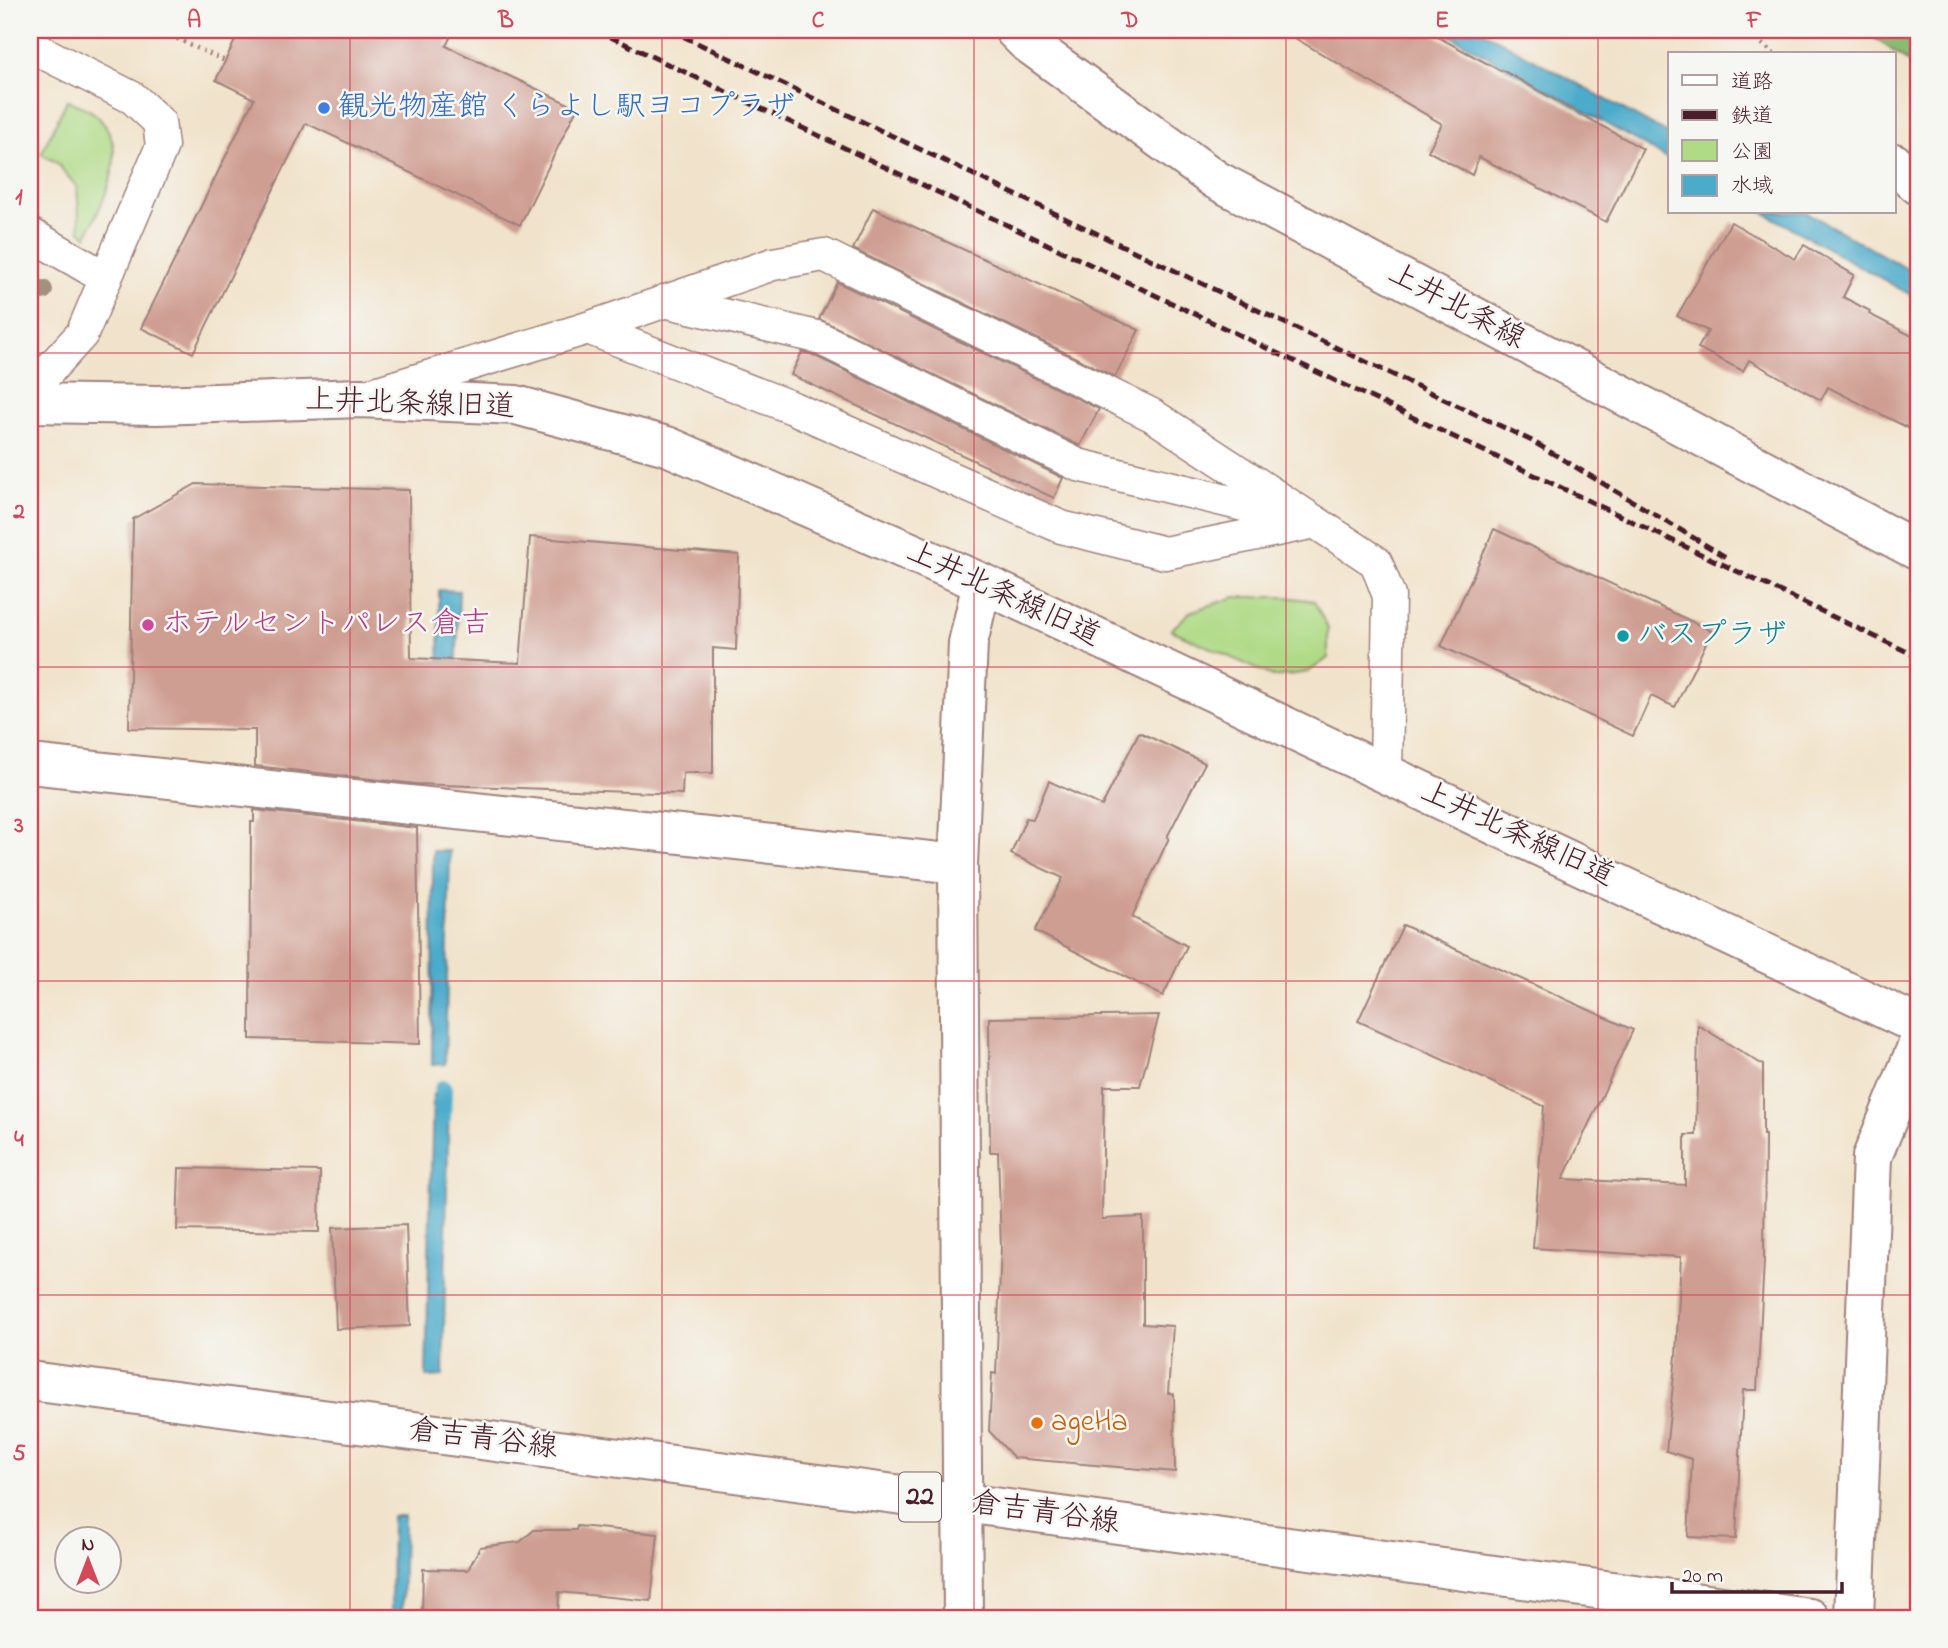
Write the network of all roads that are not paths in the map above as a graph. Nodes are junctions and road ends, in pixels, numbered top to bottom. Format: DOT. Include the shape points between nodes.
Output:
graph roads {
  1 [pos="1014,30"];
  2 [pos="30,47"];
  3 [pos="1896,165"];
  4 [pos="1918,185"];
  5 [pos="30,234"];
  6 [pos="106,278"];
  7 [pos="664,301"];
  8 [pos="588,328"];
  9 [pos="30,391"];
  10 [pos="360,398"];
  11 [pos="30,403"];
  12 [pos="1315,522"];
  13 [pos="1918,551"];
  14 [pos="982,583"];
  15 [pos="30,764"];
  16 [pos="1386,774"];
  17 [pos="958,864"];
  18 [pos="1918,1025"];
  19 [pos="1918,1044"];
  20 [pos="30,1381"];
  21 [pos="964,1503"];
  22 [pos="963,1618"];
  23 [pos="1810,1618"];
  24 [pos="1854,1618"];
  1 -- 13 [label="street, 上井北条線" via="1216,180"];
  2 -- 6 [label="lane" via="133,98 159,122 162,146"];
  3 -- 4 [label="street"];
  5 -- 6 [label="lane"];
  6 -- 9 [label="lane" via="82,334"];
  7 -- 8 [label="lane"];
  7 -- 12 [label="lane" via="817,337 1078,465"];
  7 -- 12 [label="lane" via="773,264 824,255 1152,415"];
  8 -- 10 [label="lane"];
  8 -- 12 [label="lane" via="793,408 1060,527 1165,553"];
  10 -- 11 [label="street, 上井北条線旧道" via="157,405"];
  10 -- 14 [label="street, 上井北条線旧道" via="516,405 667,446"];
  12 -- 16 [label="lane" via="1376,562 1389,596"];
  14 -- 16 [label="street, 上井北条線旧道"];
  14 -- 17 [label="street" via="968,643"];
  15 -- 17 [label="street"];
  16 -- 18 [label="street, 上井北条線旧道"];
  17 -- 21 [label="street"];
  19 -- 24 [label="street" via="1872,1157"];
  20 -- 21 [label="street, 倉吉青谷線 / 22"];
  21 -- 22 [label="street"];
  21 -- 23 [label="street, 倉吉青谷線 / 22"];
}
